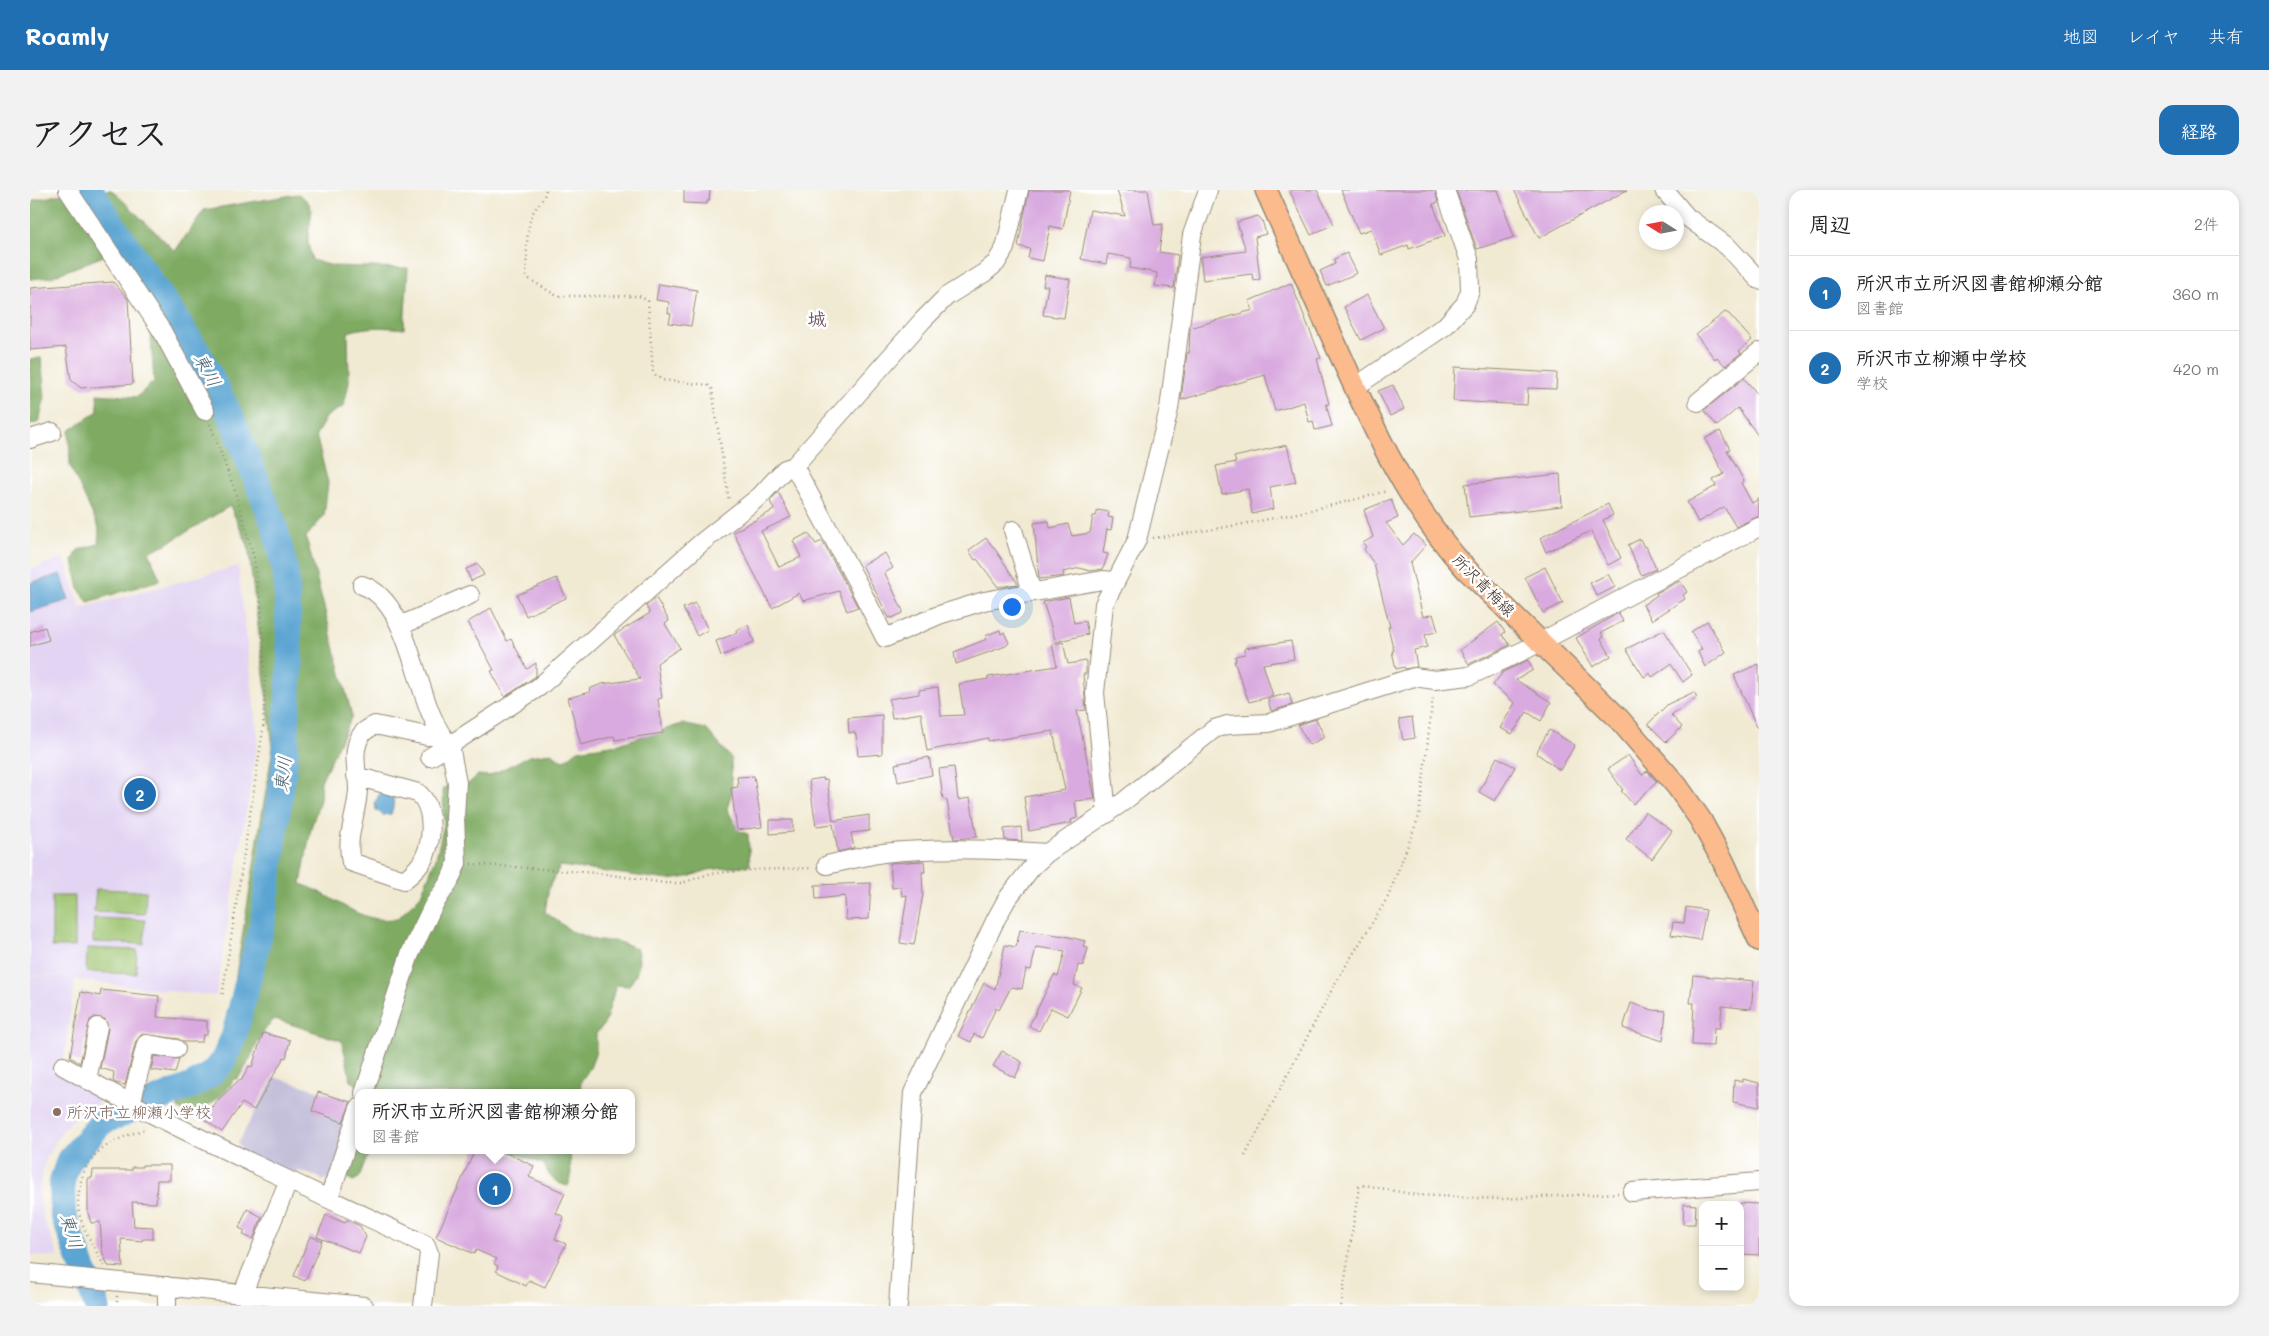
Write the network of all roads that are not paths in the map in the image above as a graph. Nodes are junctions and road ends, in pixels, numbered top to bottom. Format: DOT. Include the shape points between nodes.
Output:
graph roads {
  1 [pos="68,190"];
  2 [pos="1019,190"];
  3 [pos="1208,190"];
  4 [pos="1266,190"];
  5 [pos="1445,190"];
  6 [pos="1664,190"];
  7 [pos="1759,280"];
  8 [pos="1759,352"];
  9 [pos="1355,387"];
  10 [pos="1698,402"];
  11 [pos="205,411"];
  12 [pos="52,432"];
  13 [pos="30,439"];
  14 [pos="794,466"];
  15 [pos="1759,526"];
  16 [pos="1013,530"];
  17 [pos="1114,581"];
  18 [pos="362,585"];
  19 [pos="1032,592"];
  20 [pos="470,594"];
  21 [pos="400,626"];
  22 [pos="1539,641"];
  23 [pos="445,741"];
  24 [pos="430,757"];
  25 [pos="356,776"];
  26 [pos="1107,814"];
  27 [pos="1047,853"];
  28 [pos="827,865"];
  29 [pos="1759,940"];
  30 [pos="98,1027"];
  31 [pos="176,1049"];
  32 [pos="63,1066"];
  33 [pos="87,1080"];
  34 [pos="365,1089"];
  35 [pos="131,1104"];
  36 [pos="355,1120"];
  37 [pos="288,1182"];
  38 [pos="1759,1182"];
  39 [pos="1632,1192"];
  40 [pos="329,1198"];
  41 [pos="30,1273"];
  42 [pos="167,1286"];
  43 [pos="242,1295"];
  44 [pos="285,1303"];
  45 [pos="167,1306"];
  46 [pos="364,1306"];
  47 [pos="423,1306"];
  48 [pos="898,1306"];
  1 -- 11 [label="street" via="162,332"];
  2 -- 14 [label="street" via="1005,248 996,263 947,296 922,321"];
  3 -- 17 [label="street" via="1192,235 1169,409 1137,540"];
  4 -- 9 [label="main road, 所沢青梅線"];
  5 -- 9 [label="street" via="1469,259 1470,291 1465,304 1445,326"];
  6 -- 7 [label="street" via="1687,217 1728,247"];
  8 -- 10 [label="street"];
  9 -- 22 [label="main road, 所沢青梅線" via="1404,486 1446,547"];
  12 -- 13 [label="street"];
  14 -- 19 [label="street" via="884,638 948,612"];
  14 -- 23 [label="street" via="785,470 760,496 633,602 539,687"];
  15 -- 22 [label="street"];
  16 -- 19 [label="street"];
  17 -- 19 [label="street"];
  17 -- 26 [label="street" via="1104,604 1094,693"];
  18 -- 21 [label="street" via="383,599"];
  20 -- 21 [label="street"];
  21 -- 23 [label="street"];
  22 -- 26 [label="street" via="1468,676 1435,680 1414,677 1269,722 1214,729"];
  22 -- 29 [label="main road, 所沢青梅線" via="1618,718 1677,786 1723,860"];
  23 -- 24 [label="street"];
  23 -- 25 [label="street" via="374,725 360,737 354,762"];
  23 -- 34 [label="street" via="458,783 455,817 457,863 410,954"];
  25 -- 25 [label="street" via="358,790 348,852 351,862 404,880 415,872 425,856 430,815 426,798"];
  26 -- 27 [label="street"];
  27 -- 28 [label="street" via="918,850"];
  27 -- 48 [label="street" via="1032,867 1004,906 913,1093"];
  30 -- 33 [label="street"];
  31 -- 35 [label="street" via="146,1044"];
  32 -- 33 [label="street"];
  33 -- 35 [label="street"];
  35 -- 37 [label="street"];
  36 -- 40 [label="street"];
  37 -- 40 [label="street"];
  37 -- 43 [label="street"];
  38 -- 39 [label="street"];
  40 -- 47 [label="street" via="426,1245 429,1253"];
  41 -- 42 [label="street"];
  42 -- 43 [label="street"];
  42 -- 45 [label="street"];
  43 -- 44 [label="street"];
  44 -- 46 [label="street"];
}
